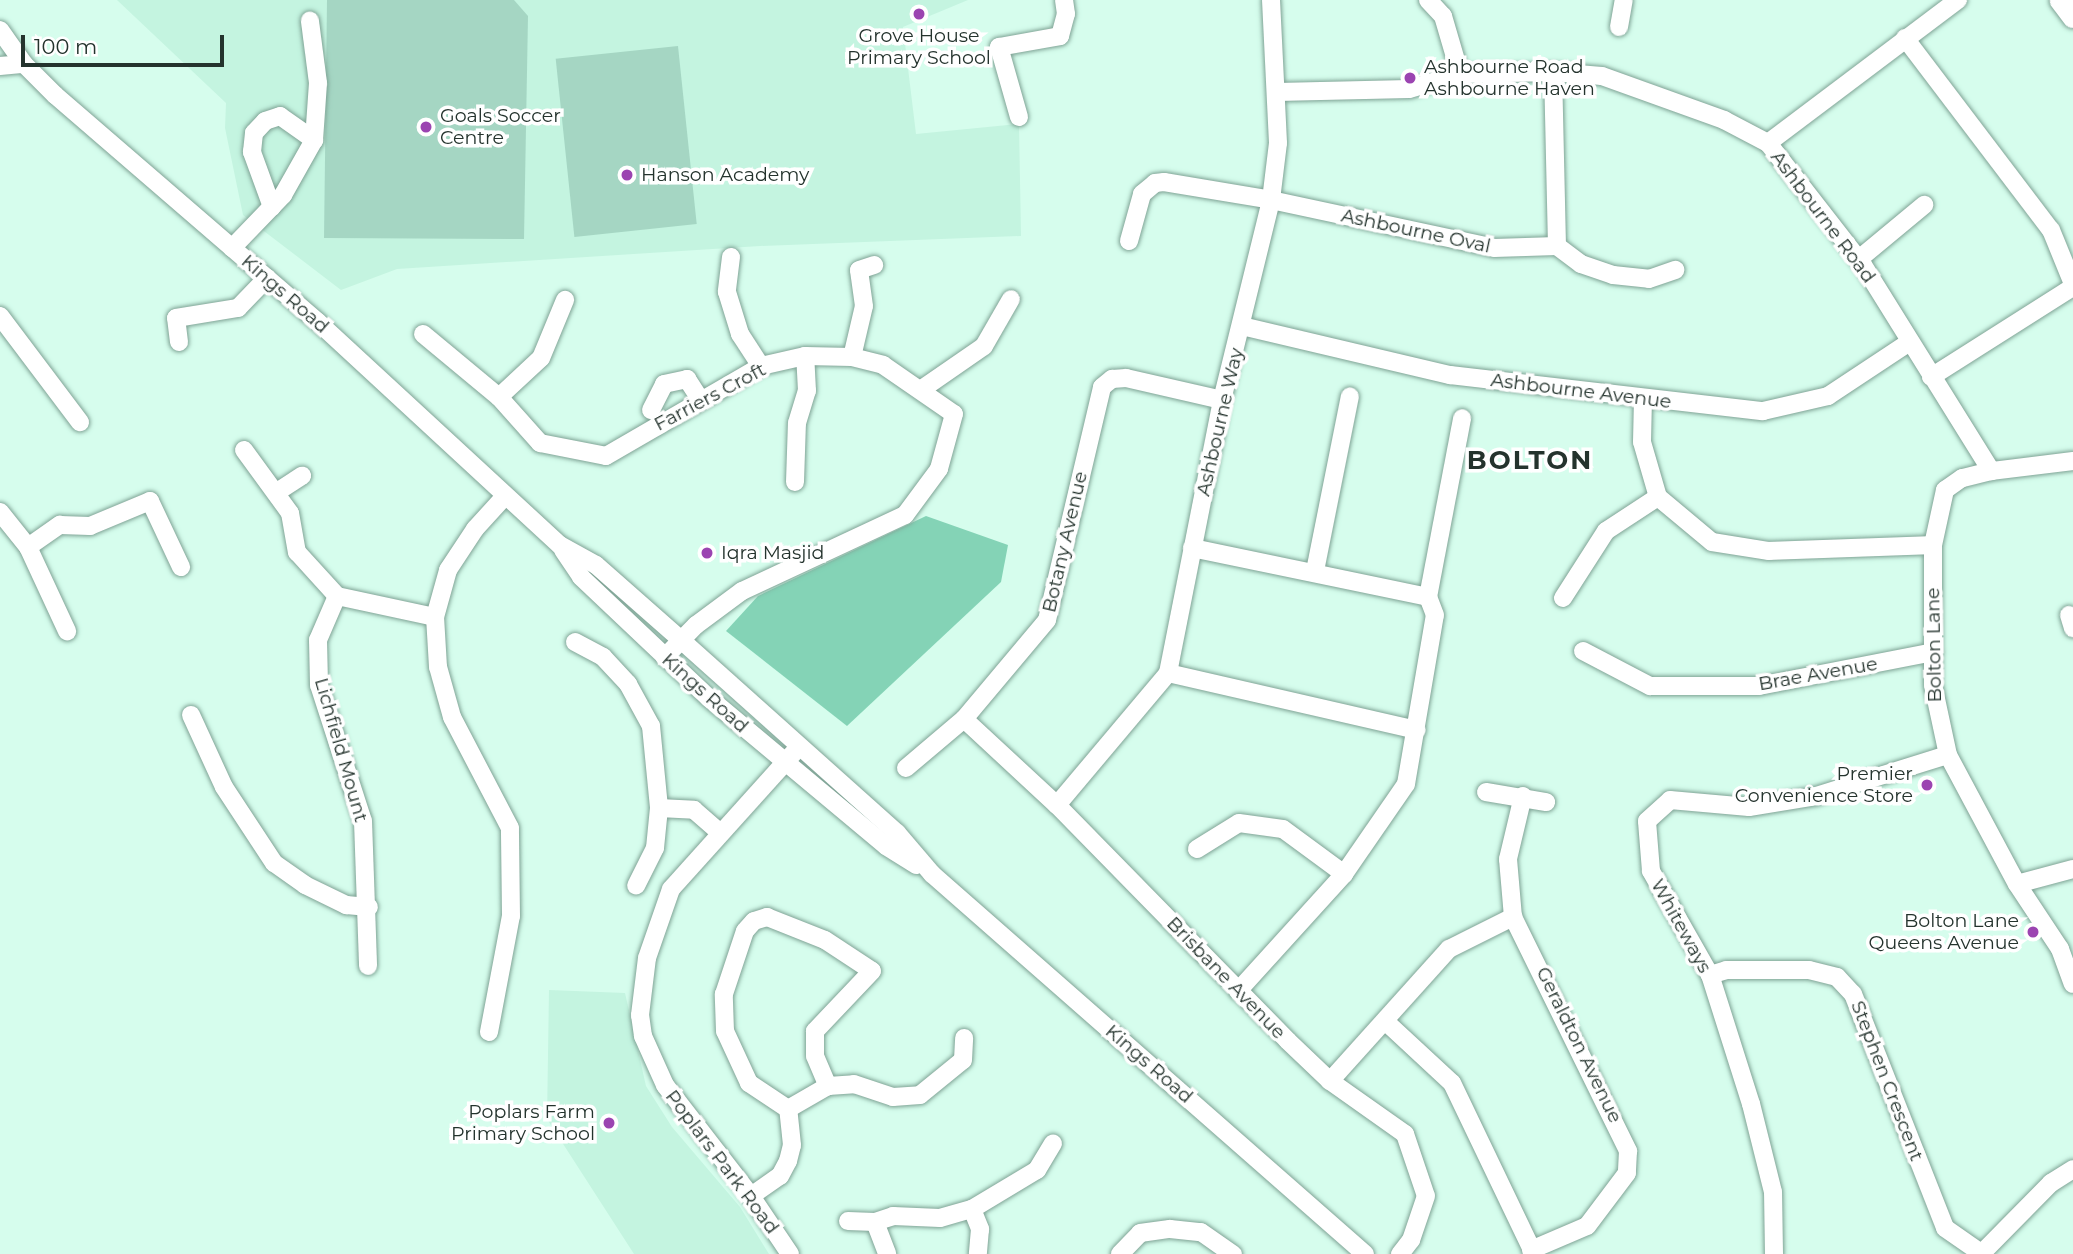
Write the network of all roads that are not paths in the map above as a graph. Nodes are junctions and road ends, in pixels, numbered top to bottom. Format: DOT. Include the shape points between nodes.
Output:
graph roads {
  1 [pos="1064,0"];
  2 [pos="1271,0"];
  3 [pos="1428,0"];
  4 [pos="1624,0"];
  5 [pos="1958,0"];
  6 [pos="2060,0"];
  7 [pos="2073,16"];
  8 [pos="310,21"];
  9 [pos="1619,27"];
  10 [pos="0,30"];
  11 [pos="1905,38"];
  12 [pos="24,64"];
  13 [pos="0,66"];
  14 [pos="1553,72"];
  15 [pos="1460,75"];
  16 [pos="1277,92"];
  17 [pos="1019,117"];
  18 [pos="314,140"];
  19 [pos="1768,143"];
  20 [pos="1270,200"];
  21 [pos="1924,205"];
  22 [pos="272,207"];
  23 [pos="1129,241"];
  24 [pos="1557,246"];
  25 [pos="232,248"];
  26 [pos="731,257"];
  27 [pos="1859,259"];
  28 [pos="874,265"];
  29 [pos="1675,270"];
  30 [pos="267,278"];
  31 [pos="2073,286"];
  32 [pos="565,300"];
  33 [pos="999,306"];
  34 [pos="0,316"];
  35 [pos="1242,326"];
  36 [pos="423,334"];
  37 [pos="179,342"];
  38 [pos="1908,343"];
  39 [pos="806,356"];
  40 [pos="852,357"];
  41 [pos="761,366"];
  42 [pos="1931,377"];
  43 [pos="922,390"];
  44 [pos="1350,396"];
  45 [pos="499,397"];
  46 [pos="1643,398"];
  47 [pos="701,399"];
  48 [pos="1222,400"];
  49 [pos="651,410"];
  50 [pos="1462,418"];
  51 [pos="80,422"];
  52 [pos="244,450"];
  53 [pos="2073,460"];
  54 [pos="1991,471"];
  55 [pos="302,475"];
  56 [pos="794,482"];
  57 [pos="277,492"];
  58 [pos="505,496"];
  59 [pos="1657,497"];
  60 [pos="0,512"];
  61 [pos="560,545"];
  62 [pos="1933,545"];
  63 [pos="28,547"];
  64 [pos="1192,548"];
  65 [pos="181,567"];
  66 [pos="1315,571"];
  67 [pos="337,596"];
  68 [pos="1428,597"];
  69 [pos="1563,598"];
  70 [pos="435,617"];
  71 [pos="67,631"];
  72 [pos="680,639"];
  73 [pos="575,642"];
  74 [pos="1583,651"];
  75 [pos="1934,652"];
  76 [pos="664,657"];
  77 [pos="1168,673"];
  78 [pos="191,715"];
  79 [pos="964,719"];
  80 [pos="1417,730"];
  81 [pos="798,748"];
  82 [pos="1948,755"];
  83 [pos="785,764"];
  84 [pos="906,768"];
  85 [pos="1486,792"];
  86 [pos="1523,796"];
  87 [pos="1546,802"];
  88 [pos="1057,805"];
  89 [pos="659,808"];
  90 [pos="720,833"];
  91 [pos="1197,849"];
  92 [pos="2073,869"];
  93 [pos="932,874"];
  94 [pos="1344,874"];
  95 [pos="2017,884"];
  96 [pos="636,886"];
  97 [pos="369,907"];
  98 [pos="1513,917"];
  99 [pos="368,967"];
  100 [pos="1710,975"];
  101 [pos="2073,984"];
  102 [pos="1238,991"];
  103 [pos="1385,1021"];
  104 [pos="489,1032"];
  105 [pos="964,1038"];
  106 [pos="1330,1081"];
  107 [pos="828,1086"];
  108 [pos="788,1109"];
  109 [pos="1053,1143"];
  110 [pos="2073,1169"];
  111 [pos="751,1196"];
  112 [pos="972,1209"];
  113 [pos="848,1221"];
  114 [pos="875,1222"];
  115 [pos="1533,1252"];
  116 [pos="1981,1253"];
  117 [pos="790,1254"];
  118 [pos="887,1254"];
  119 [pos="978,1254"];
  120 [pos="1121,1254"];
  121 [pos="1233,1254"];
  122 [pos="1365,1254"];
  123 [pos="1400,1254"];
  124 [pos="1774,1254"];
  1 -- 17 [label="street" via="1066,14 1060,36 999,47"];
  2 -- 16 [label="street, Ashbourne Way"];
  3 -- 15 [label="street" via="1443,16"];
  4 -- 9 [label="street"];
  5 -- 11 [label="street"];
  6 -- 7 [label="main road"];
  8 -- 18 [label="street" via="318,83"];
  10 -- 12 [label="street, Kings Road"];
  11 -- 19 [label="street"];
  11 -- 31 [label="street" via="2052,229"];
  12 -- 13 [label="street"];
  12 -- 25 [label="street, Kings Road"];
  14 -- 15 [label="street, Ashbourne Road"];
  14 -- 19 [label="street, Ashbourne Road" via="1602,76 1724,120"];
  14 -- 24 [label="street"];
  15 -- 16 [label="street, Ashbourne Road" via="1409,89"];
  16 -- 20 [label="street, Ashbourne Way" via="1278,143"];
  18 -- 22 [label="street" via="307,160"];
  18 -- 22 [label="street" via="280,116 265,121 254,133 252,152"];
  19 -- 27 [label="street, Ashbourne Road"];
  20 -- 23 [label="street, Ashbourne Oval" via="1155,183 1142,194"];
  20 -- 24 [label="street, Ashbourne Oval" via="1494,248"];
  20 -- 35 [label="street, Ashbourne Way"];
  21 -- 27 [label="street"];
  22 -- 25 [label="street"];
  24 -- 29 [label="street" via="1581,264 1613,275 1649,279"];
  25 -- 30 [label="street, Kings Road"];
  26 -- 41 [label="street" via="727,292 740,334"];
  27 -- 38 [label="street, Ashbourne Road"];
  28 -- 40 [label="street" via="859,270 864,306"];
  30 -- 37 [label="street" via="238,308 176,318"];
  30 -- 58 [label="street, Kings Road"];
  31 -- 42 [label="street"];
  32 -- 45 [label="street" via="541,358"];
  33 -- 43 [label="street" via="984,346"];
  34 -- 51 [label="street"];
  35 -- 46 [label="street, Ashbourne Avenue" via="1450,375"];
  35 -- 48 [label="street, Ashbourne Way"];
  36 -- 45 [label="street, Farriers Croft"];
  38 -- 42 [label="street, Ashbourne Road"];
  38 -- 46 [label="street, Ashbourne Avenue" via="1828,396 1763,411"];
  39 -- 40 [label="street, Farriers Croft"];
  39 -- 41 [label="street, Farriers Croft"];
  39 -- 56 [label="street" via="807,391 797,423"];
  40 -- 43 [label="street, Farriers Croft" via="883,365"];
  41 -- 47 [label="street, Farriers Croft"];
  42 -- 54 [label="street, Ashbourne Road"];
  43 -- 72 [label="street, Farriers Croft" via="954,414 939,469 905,515 742,590"];
  44 -- 66 [label="street"];
  45 -- 47 [label="street, Farriers Croft" via="540,443 606,456"];
  46 -- 59 [label="street" via="1642,442"];
  47 -- 49 [label="street" via="687,379 664,384"];
  48 -- 64 [label="street, Ashbourne Way"];
  48 -- 79 [label="street, Botany Avenue" via="1126,378 1112,379 1102,387 1047,620"];
  50 -- 68 [label="street"];
  52 -- 57 [label="street"];
  53 -- 54 [label="street, Bolton Lane"];
  54 -- 62 [label="street, Bolton Lane" via="1962,478 1945,490"];
  55 -- 57 [label="street"];
  57 -- 67 [label="street" via="290,513 297,552"];
  58 -- 61 [label="street, Kings Road"];
  58 -- 70 [label="street" via="475,529 448,570"];
  59 -- 62 [label="street" via="1712,542 1769,551"];
  59 -- 69 [label="street" via="1606,531"];
  60 -- 63 [label="street"];
  61 -- 72 [label="street, Kings Road" via="596,565"];
  61 -- 76 [label="street, Kings Road" via="581,577"];
  62 -- 75 [label="street, Bolton Lane"];
  63 -- 65 [label="street" via="60,525 90,526 150,500"];
  63 -- 71 [label="street"];
  64 -- 66 [label="street"];
  64 -- 77 [label="street, Ashbourne Way"];
  66 -- 68 [label="street"];
  67 -- 70 [label="street"];
  67 -- 97 [label="street, Lichfield Mount" via="318,640 319,685 363,821"];
  68 -- 80 [label="street" via="1435,615"];
  70 -- 104 [label="street" via="438,667 452,718 510,828 511,916"];
  72 -- 76 [label="street"];
  72 -- 81 [label="street, Kings Road"];
  73 -- 89 [label="street" via="603,657 628,684 651,726"];
  74 -- 75 [label="street, Brae Avenue" via="1650,686 1745,686"];
  75 -- 82 [label="street, Bolton Lane" via="1937,716"];
  76 -- 83 [label="street, Kings Road"];
  77 -- 80 [label="street"];
  77 -- 88 [label="street, Ashbourne Way"];
  78 -- 97 [label="street" via="224,787 274,863 305,886 346,905"];
  79 -- 84 [label="street, Botany Avenue"];
  79 -- 88 [label="street, Brisbane Avenue"];
  80 -- 94 [label="street" via="1406,784"];
  81 -- 83 [label="street, Poplars Park Road"];
  81 -- 93 [label="street, Kings Road" via="897,833"];
  82 -- 95 [label="street, Bolton Lane"];
  82 -- 100 [label="street, Whiteways" via="1816,796 1749,807 1670,800 1647,821 1651,871"];
  83 -- 90 [label="street, Poplars Park Road"];
  83 -- 93 [label="street, Kings Road" via="886,846"];
  85 -- 86 [label="street"];
  86 -- 87 [label="street"];
  86 -- 98 [label="street, Geraldton Avenue" via="1508,859"];
  88 -- 102 [label="street, Brisbane Avenue"];
  89 -- 90 [label="street" via="694,810"];
  89 -- 96 [label="street" via="655,848"];
  90 -- 111 [label="street, Poplars Park Road" via="670,889 647,958 640,1015 643,1036 665,1085"];
  91 -- 94 [label="street" via="1239,823 1283,829"];
  92 -- 95 [label="street"];
  93 -- 122 [label="street, Kings Road"];
  94 -- 102 [label="street"];
  95 -- 101 [label="street, Bolton Lane" via="2060,948"];
  97 -- 99 [label="street, Lichfield Mount"];
  98 -- 103 [label="street" via="1449,949"];
  98 -- 115 [label="street, Geraldton Avenue" via="1629,1151 1627,1173 1587,1226"];
  100 -- 116 [label="street, Stephen Crescent" via="1726,970 1809,970 1837,977 1853,993 1945,1228"];
  100 -- 124 [label="street, Whiteways" via="1773,1192"];
  102 -- 106 [label="street, Brisbane Avenue"];
  103 -- 106 [label="street"];
  103 -- 115 [label="street" via="1452,1083"];
  105 -- 107 [label="street" via="969,1059 920,1095 892,1097 854,1084"];
  106 -- 123 [label="street, Brisbane Avenue" via="1405,1134 1419,1166 1426,1196 1411,1240"];
  107 -- 108 [label="street"];
  107 -- 108 [label="street" via="815,1056 815,1031 872,971 825,940 767,917 754,921 744,931 724,994 724,1031 750,1083"];
  108 -- 111 [label="street" via="792,1145 788,1161 779,1176"];
  109 -- 112 [label="street" via="1037,1170"];
  110 -- 116 [label="street" via="2051,1183"];
  111 -- 117 [label="street, Poplars Park Road"];
  112 -- 114 [label="street" via="940,1218 893,1216"];
  112 -- 119 [label="street" via="980,1229"];
  113 -- 114 [label="street"];
  114 -- 118 [label="street"];
  120 -- 121 [label="street" via="1140,1233 1170,1229 1201,1232"];
}
